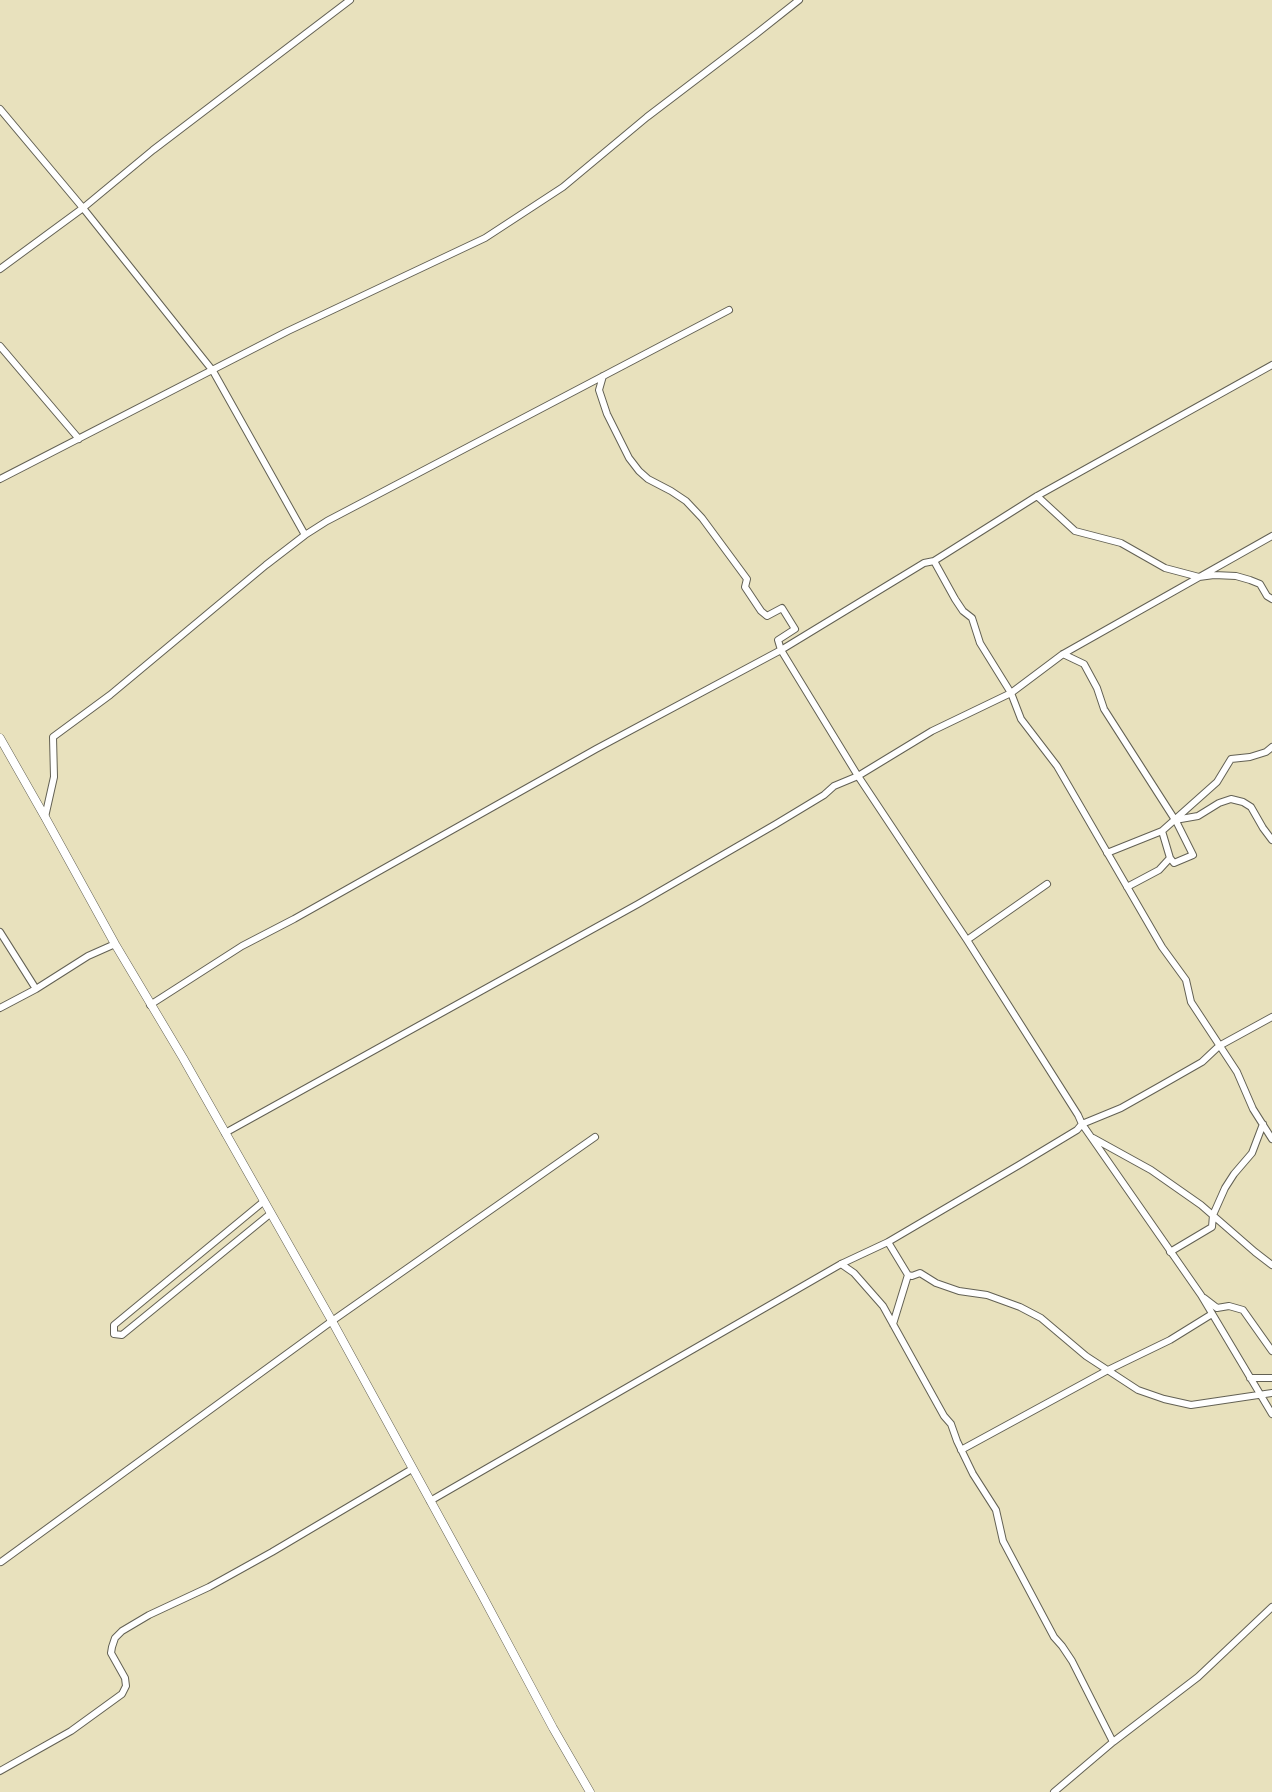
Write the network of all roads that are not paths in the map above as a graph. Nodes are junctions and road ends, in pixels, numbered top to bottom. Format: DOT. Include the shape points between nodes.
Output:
graph roads {
  1 [pos="350,0"];
  2 [pos="799,0"];
  3 [pos="0,109"];
  4 [pos="83,208"];
  5 [pos="0,269"];
  6 [pos="729,310"];
  7 [pos="0,346"];
  8 [pos="1272,365"];
  9 [pos="213,371"];
  10 [pos="603,376"];
  11 [pos="79,439"];
  12 [pos="0,479"];
  13 [pos="1037,496"];
  14 [pos="305,535"];
  15 [pos="1272,536"];
  16 [pos="934,561"];
  17 [pos="1199,578"];
  18 [pos="1272,599"];
  19 [pos="781,650"];
  20 [pos="1063,654"];
  21 [pos="1011,693"];
  22 [pos="0,738"];
  23 [pos="1272,747"];
  24 [pos="858,776"];
  25 [pos="46,817"];
  26 [pos="1175,820"];
  27 [pos="1162,831"];
  28 [pos="1272,840"];
  29 [pos="1107,853"];
  30 [pos="1170,858"];
  31 [pos="1047,884"];
  32 [pos="1127,886"];
  33 [pos="0,932"];
  34 [pos="967,940"];
  35 [pos="115,944"];
  36 [pos="36,989"];
  37 [pos="150,1005"];
  38 [pos="0,1008"];
  39 [pos="1272,1018"];
  40 [pos="1219,1046"];
  41 [pos="1082,1124"];
  42 [pos="1263,1124"];
  43 [pos="225,1133"];
  44 [pos="1090,1136"];
  45 [pos="595,1137"];
  46 [pos="1272,1139"];
  47 [pos="263,1202"];
  48 [pos="270,1214"];
  49 [pos="1213,1215"];
  50 [pos="888,1242"];
  51 [pos="1170,1252"];
  52 [pos="841,1264"];
  53 [pos="1272,1265"];
  54 [pos="908,1275"];
  55 [pos="1201,1296"];
  56 [pos="1212,1314"];
  57 [pos="332,1321"];
  58 [pos="893,1324"];
  59 [pos="1272,1351"];
  60 [pos="1108,1370"];
  61 [pos="1250,1378"];
  62 [pos="1272,1378"];
  63 [pos="1272,1393"];
  64 [pos="1260,1394"];
  65 [pos="1272,1414"];
  66 [pos="961,1450"];
  67 [pos="412,1469"];
  68 [pos="430,1501"];
  69 [pos="1,1562"];
  70 [pos="1272,1607"];
  71 [pos="1112,1742"];
  72 [pos="0,1771"];
  73 [pos="590,1792"];
  74 [pos="1054,1792"];
  1 -- 4 [label="street" via="153,150"];
  2 -- 9 [label="street" via="647,117 563,187 485,238 288,331"];
  3 -- 4 [label="street"];
  4 -- 5 [label="street"];
  4 -- 9 [label="street"];
  6 -- 10 [label="street"];
  7 -- 11 [label="street"];
  8 -- 13 [label="street"];
  9 -- 11 [label="street"];
  9 -- 14 [label="street"];
  10 -- 14 [label="street"];
  10 -- 19 [label="street" via="599,390 604,406 629,458 648,479 686,501 702,518 747,579 744,587 761,610 767,616 782,608 796,629 778,640"];
  11 -- 12 [label="street"];
  13 -- 16 [label="street"];
  13 -- 17 [label="street" via="1076,531 1121,543 1165,568"];
  14 -- 25 [label="street" via="54,737 54,777"];
  15 -- 17 [label="street"];
  16 -- 19 [label="street" via="924,563"];
  16 -- 21 [label="street" via="955,599 972,618 980,643"];
  17 -- 18 [label="street" via="1214,575 1250,580 1260,584"];
  17 -- 20 [label="street"];
  19 -- 24 [label="street"];
  19 -- 37 [label="street" via="596,748 242,946"];
  20 -- 21 [label="street"];
  20 -- 26 [label="street" via="1084,664 1104,709"];
  21 -- 24 [label="street" via="932,731"];
  21 -- 29 [label="street" via="1022,719 1057,766"];
  22 -- 25 [label="street"];
  23 -- 26 [label="street" via="1250,757 1231,759 1218,782"];
  24 -- 34 [label="street"];
  24 -- 43 [label="street" via="834,786 776,824 646,899"];
  25 -- 35 [label="street"];
  26 -- 27 [label="street"];
  26 -- 28 [label="street" via="1198,816 1231,799 1251,807"];
  26 -- 30 [label="street" via="1193,855 1174,863"];
  27 -- 29 [label="street"];
  27 -- 30 [label="street"];
  29 -- 32 [label="street"];
  30 -- 32 [label="street" via="1159,870"];
  31 -- 34 [label="street"];
  32 -- 40 [label="street" via="1162,947 1186,980 1191,1002"];
  33 -- 36 [label="street"];
  34 -- 41 [label="street"];
  35 -- 36 [label="street" via="88,956"];
  35 -- 37 [label="street"];
  36 -- 38 [label="street"];
  37 -- 43 [label="street"];
  39 -- 40 [label="street"];
  40 -- 41 [label="street" via="1202,1062 1160,1086 1121,1108"];
  40 -- 42 [label="street" via="1237,1072"];
  41 -- 44 [label="street"];
  41 -- 50 [label="street" via="1078,1130"];
  42 -- 46 [label="street"];
  42 -- 49 [label="street" via="1252,1153 1225,1188"];
  43 -- 47 [label="street"];
  44 -- 49 [label="street" via="1151,1170"];
  44 -- 51 [label="street"];
  45 -- 57 [label="street"];
  47 -- 48 [label="street"];
  47 -- 48 [label="street" via="114,1325 114,1334 122,1335"];
  48 -- 57 [label="street"];
  49 -- 51 [label="street" via="1214,1222 1209,1230"];
  49 -- 53 [label="street"];
  50 -- 52 [label="street"];
  50 -- 54 [label="street"];
  51 -- 55 [label="street"];
  52 -- 58 [label="street" via="854,1273"];
  52 -- 68 [label="street"];
  54 -- 58 [label="street"];
  54 -- 60 [label="street" via="920,1273 936,1283 1020,1307 1041,1318"];
  55 -- 56 [label="street"];
  55 -- 59 [label="street" via="1217,1308 1229,1306 1243,1310"];
  56 -- 60 [label="street" via="1170,1340"];
  56 -- 61 [label="street"];
  57 -- 67 [label="street"];
  57 -- 69 [label="street"];
  58 -- 66 [label="street" via="951,1424"];
  60 -- 64 [label="street" via="1138,1390 1191,1405"];
  60 -- 66 [label="street"];
  61 -- 62 [label="street"];
  61 -- 64 [label="street"];
  63 -- 64 [label="street"];
  64 -- 65 [label="street"];
  66 -- 71 [label="street" via="996,1510 1007,1549 1054,1637 1072,1661"];
  67 -- 68 [label="street"];
  67 -- 72 [label="street" via="272,1552 122,1631 115,1638 111,1653 125,1678 122,1694 71,1731"];
  68 -- 73 [label="street"];
  70 -- 71 [label="street" via="1198,1677"];
  71 -- 74 [label="street"];
}
